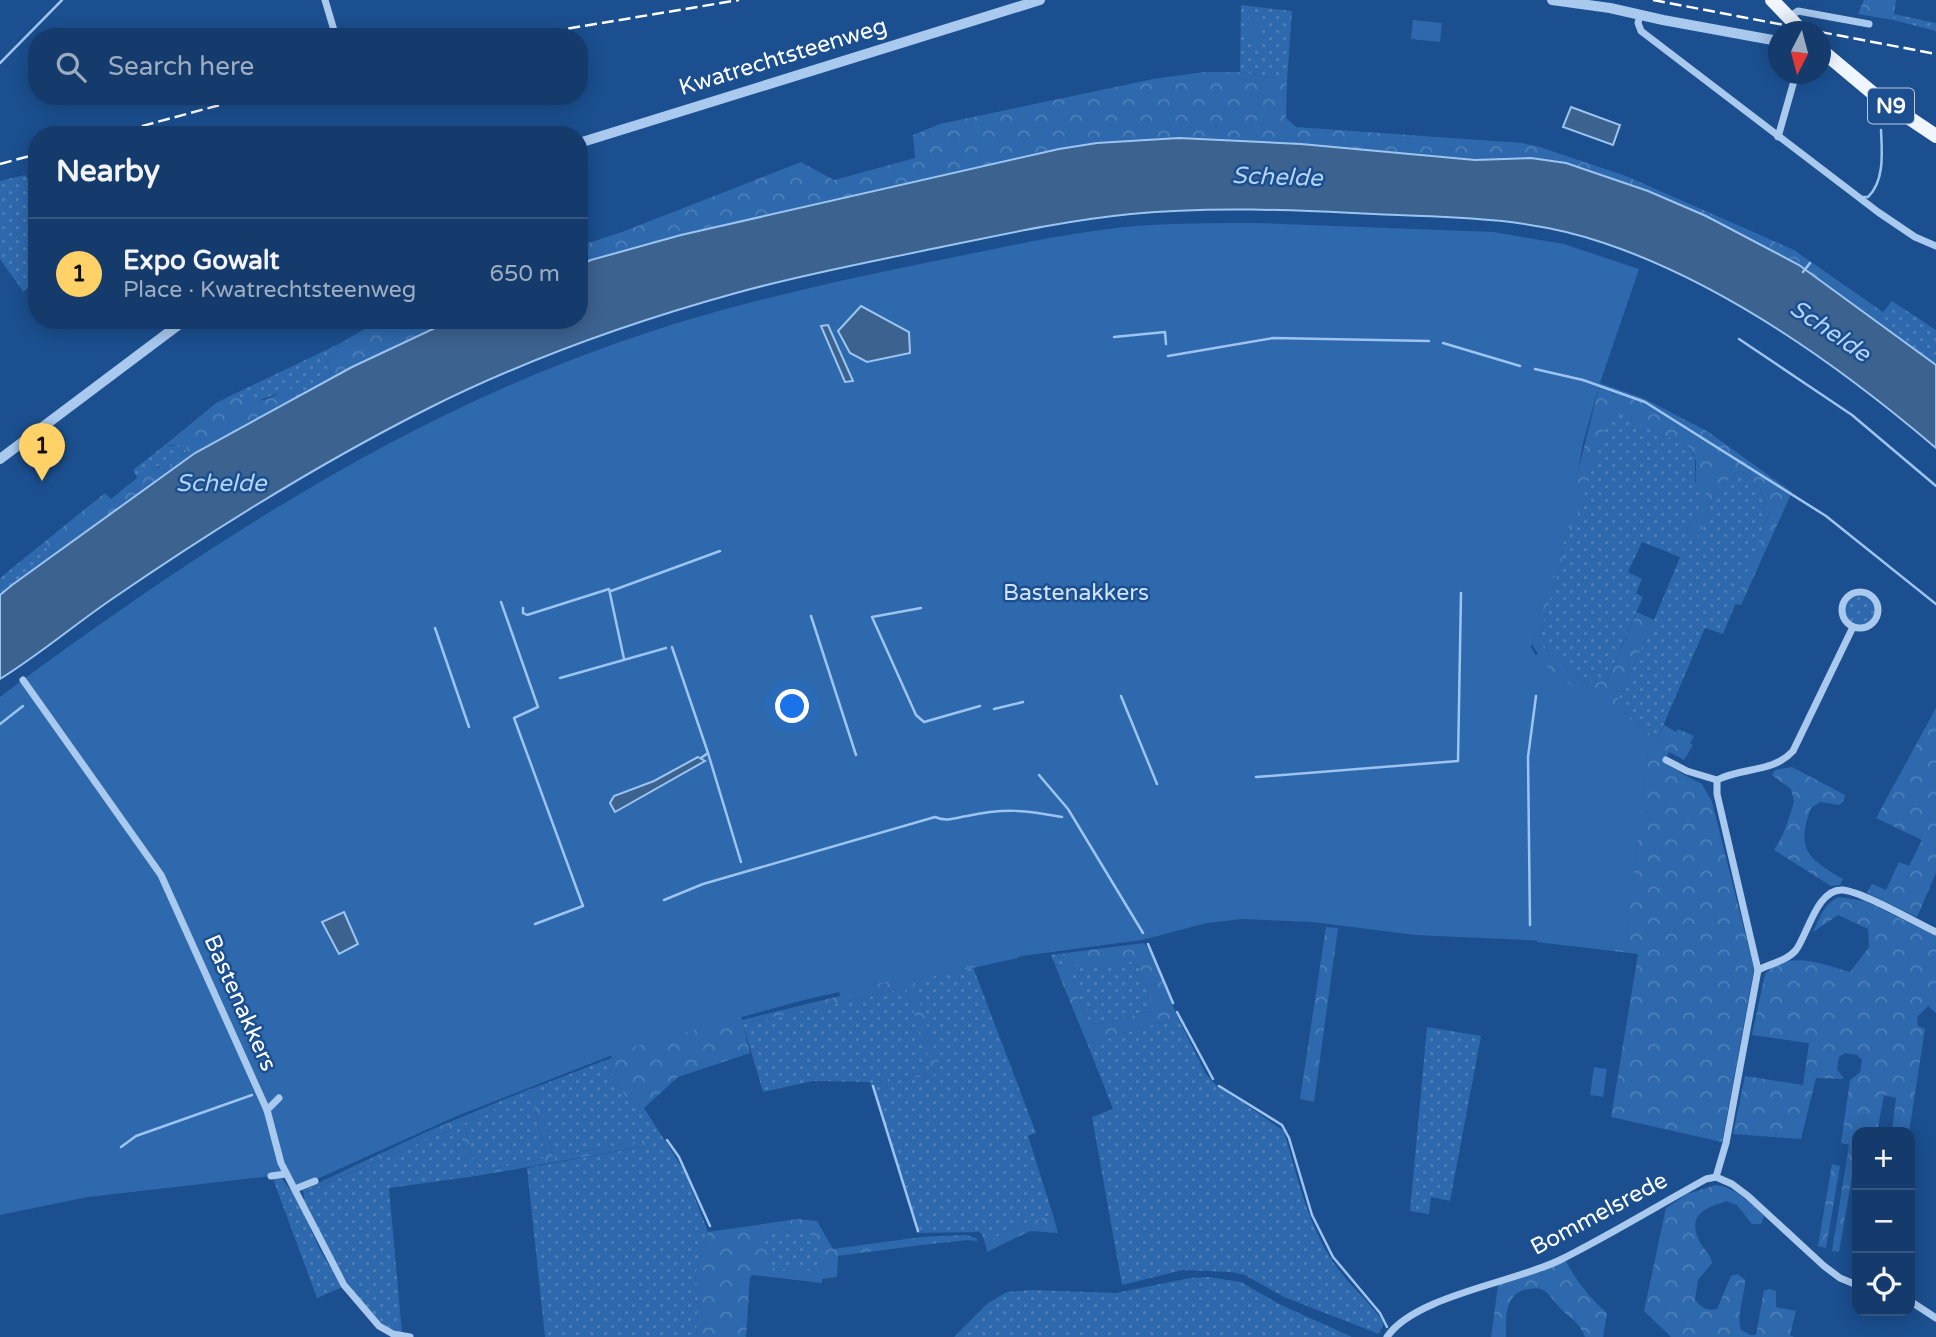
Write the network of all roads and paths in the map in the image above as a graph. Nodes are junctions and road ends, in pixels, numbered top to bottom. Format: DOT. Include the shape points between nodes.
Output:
graph roads {
  1 [pos="325,0"];
  2 [pos="1041,0"];
  3 [pos="1552,0"];
  4 [pos="1772,0"];
  5 [pos="1640,15"];
  6 [pos="1789,17"];
  7 [pos="1792,21"];
  8 [pos="1869,24"];
  9 [pos="333,28"];
  10 [pos="1768,39"];
  11 [pos="1831,58"];
  12 [pos="1793,84"];
  13 [pos="1936,136"];
  14 [pos="1778,137"];
  15 [pos="588,140"];
  16 [pos="1936,246"];
  17 [pos="173,329"];
  18 [pos="0,459"];
  19 [pos="1853,628"];
  20 [pos="23,680"];
  21 [pos="1666,760"];
  22 [pos="1721,778"];
  23 [pos="1936,932"];
  24 [pos="1758,970"];
  25 [pos="279,1098"];
  26 [pos="267,1110"];
  27 [pos="286,1174"];
  28 [pos="271,1175"];
  29 [pos="1716,1177"];
  30 [pos="315,1181"];
  31 [pos="295,1189"];
  32 [pos="1852,1283"];
  33 [pos="1915,1304"];
  34 [pos="1936,1318"];
  35 [pos="410,1337"];
  36 [pos="1387,1337"];
  1 -- 9 [label="street"];
  2 -- 15 [label="street, Kwatrechtsteenweg"];
  3 -- 5 [label="street"];
  4 -- 6 [label="main road"];
  5 -- 10 [label="street"];
  5 -- 14 [label="street" via="1641,31"];
  6 -- 7 [label="main road"];
  6 -- 8 [label="street" via="1798,11"];
  11 -- 13 [label="main road, N9" via="1875,95"];
  12 -- 14 [label="street"];
  14 -- 16 [label="street" via="1915,237"];
  17 -- 18 [label="street"];
  19 -- 19 [label="street" via="1867,628 1877,619 1878,604 1870,595 1854,593 1846,599 1843,616"];
  19 -- 22 [label="street" via="1793,751 1773,765"];
  20 -- 26 [label="street, Bastenakkers" via="161,875"];
  21 -- 22 [label="street" via="1687,771"];
  22 -- 24 [label="street" via="1717,793"];
  23 -- 24 [label="street" via="1853,893 1830,892 1796,950"];
  24 -- 29 [label="street"];
  25 -- 26 [label="street"];
  26 -- 27 [label="street, Bastenakkers"];
  27 -- 28 [label="street"];
  27 -- 31 [label="street, Bastenakkers"];
  29 -- 32 [label="street" via="1748,1196 1836,1276"];
  29 -- 36 [label="street, Bommelsrede" via="1549,1265 1416,1313"];
  30 -- 31 [label="street"];
  31 -- 35 [label="street, Bastenakkers" via="344,1285 362,1309 379,1326"];
  33 -- 34 [label="street"];
}
